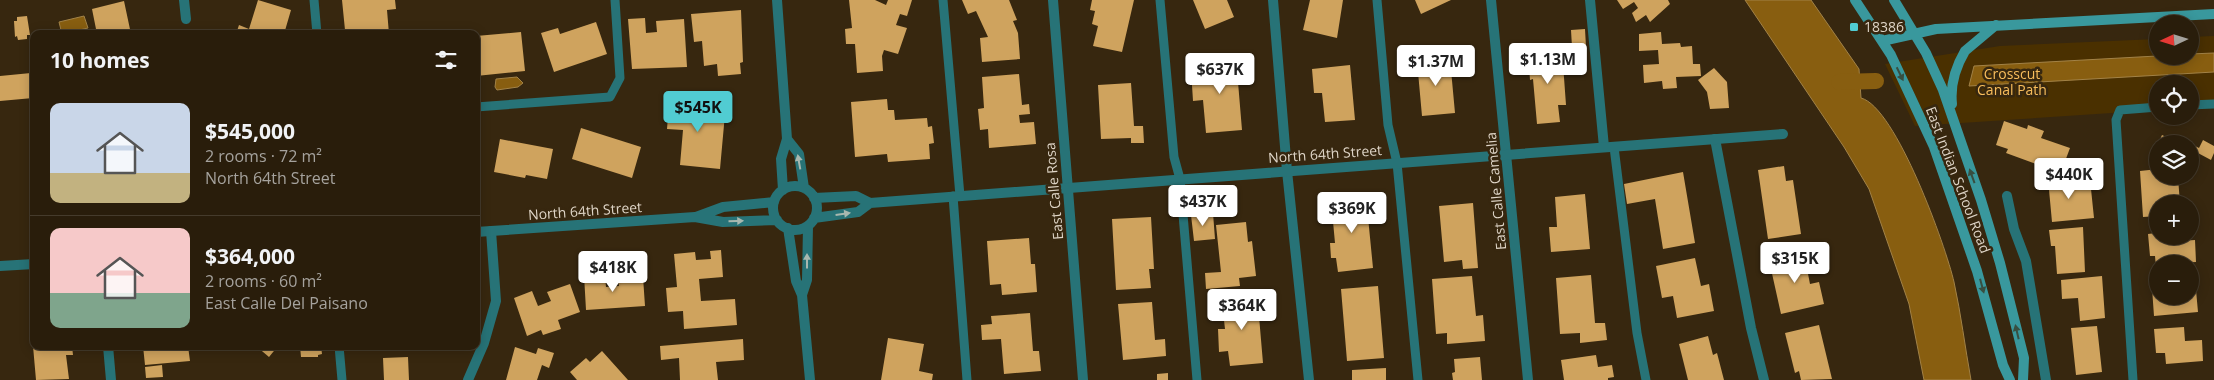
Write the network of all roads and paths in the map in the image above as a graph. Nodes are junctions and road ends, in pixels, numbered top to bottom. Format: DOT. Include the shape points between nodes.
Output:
graph roads {
  1 [pos="184,0"];
  2 [pos="314,0"];
  3 [pos="614,0"];
  4 [pos="778,0"];
  5 [pos="943,0"];
  6 [pos="1053,0"];
  7 [pos="1160,0"];
  8 [pos="1273,0"];
  9 [pos="1377,0"];
  10 [pos="1491,0"];
  11 [pos="1590,0"];
  12 [pos="1854,0"];
  13 [pos="1894,0"];
  14 [pos="2214,14"];
  15 [pos="186,19"];
  16 [pos="1996,25"];
  17 [pos="316,30"];
  18 [pos="1913,33"];
  19 [pos="1882,41"];
  20 [pos="2214,104"];
  21 [pos="2199,105"];
  22 [pos="480,107"];
  23 [pos="2149,108"];
  24 [pos="1953,120"];
  25 [pos="1783,134"];
  26 [pos="787,138"];
  27 [pos="1715,139"];
  28 [pos="1609,147"];
  29 [pos="1506,155"];
  30 [pos="1397,163"];
  31 [pos="1288,171"];
  32 [pos="1180,179"];
  33 [pos="804,188"];
  34 [pos="1067,188"];
  35 [pos="782,190"];
  36 [pos="956,196"];
  37 [pos="2007,196"];
  38 [pos="814,198"];
  39 [pos="774,202"];
  40 [pos="870,202"];
  41 [pos="695,217"];
  42 [pos="777,220"];
  43 [pos="811,222"];
  44 [pos="788,228"];
  45 [pos="491,231"];
  46 [pos="480,232"];
  47 [pos="30,264"];
  48 [pos="0,266"];
  49 [pos="802,295"];
  50 [pos="108,350"];
  51 [pos="339,350"];
  52 [pos="111,380"];
  53 [pos="342,380"];
  54 [pos="468,380"];
  55 [pos="810,380"];
  56 [pos="967,380"];
  57 [pos="1084,380"];
  58 [pos="1197,380"];
  59 [pos="1309,380"];
  60 [pos="1418,380"];
  61 [pos="1528,380"];
  62 [pos="1646,380"];
  63 [pos="1764,380"];
  64 [pos="2010,380"];
  65 [pos="2023,380"];
  66 [pos="2046,380"];
  67 [pos="2133,380"];
  1 -- 15 [label="street"];
  2 -- 17 [label="lane"];
  3 -- 22 [label="lane" via="620,78 610,97"];
  4 -- 26 [label="street"];
  5 -- 36 [label="lane"];
  6 -- 34 [label="street, East Calle Rosa"];
  7 -- 32 [label="lane" via="1174,157"];
  8 -- 31 [label="street"];
  9 -- 30 [label="lane" via="1388,125"];
  10 -- 29 [label="street, East Calle Camelia"];
  11 -- 28 [label="street"];
  12 -- 19 [label="main road, East Indian School Road"];
  13 -- 18 [label="main road, East Indian School Road"];
  14 -- 16 [label="main road"];
  16 -- 18 [label="main road"];
  16 -- 24 [label="main road, East Indian School Road" via="1962,56 1952,80"];
  18 -- 19 [label="main road"];
  18 -- 24 [label="main road, East Indian School Road" via="1943,90"];
  19 -- 64 [label="main road, East Indian School Road, one-way" via="1910,93 1937,155"];
  20 -- 21 [label="lane"];
  23 -- 67 [label="lane" via="2120,110 2116,120"];
  65 -- 24 [label="main road, East Indian School Road, one-way" via="2024,358 2000,264"];
  25 -- 27 [label="street, North 64th Street"];
  33 -- 26 [label="street, one-way" via="798,154"];
  26 -- 35 [label="street" via="781,159"];
  27 -- 28 [label="street, North 64th Street"];
  27 -- 63 [label="street"];
  28 -- 29 [label="street, North 64th Street"];
  28 -- 62 [label="lane"];
  29 -- 30 [label="street, North 64th Street"];
  29 -- 61 [label="street, East Calle Camelia"];
  30 -- 31 [label="street, North 64th Street"];
  30 -- 60 [label="lane"];
  31 -- 32 [label="street, North 64th Street"];
  31 -- 59 [label="street"];
  32 -- 34 [label="street, North 64th Street"];
  32 -- 58 [label="lane"];
  33 -- 35 [label="street" via="793,186"];
  33 -- 38 [label="street"];
  34 -- 36 [label="street, North 64th Street"];
  34 -- 57 [label="street, East Calle Rosa"];
  35 -- 39 [label="street"];
  36 -- 40 [label="street, North 64th Street"];
  36 -- 56 [label="lane"];
  37 -- 66 [label="street" via="2014,229 2026,261"];
  38 -- 40 [label="street, North 64th Street" via="856,196"];
  38 -- 43 [label="street" via="816,208"];
  39 -- 41 [label="street, North 64th Street" via="723,207"];
  39 -- 42 [label="street"];
  43 -- 40 [label="street, North 64th Street, one-way" via="858,212"];
  41 -- 42 [label="street, North 64th Street, one-way" via="723,222"];
  41 -- 45 [label="street, North 64th Street"];
  42 -- 44 [label="street"];
  43 -- 44 [label="street" via="794,230"];
  49 -- 43 [label="street, one-way" via="807,280"];
  44 -- 49 [label="street" via="796,281"];
  45 -- 46 [label="street, North 64th Street"];
  45 -- 54 [label="street" via="496,301 484,343"];
  47 -- 48 [label="street"];
  49 -- 55 [label="street"];
  50 -- 52 [label="street"];
  51 -- 53 [label="lane"];
}
